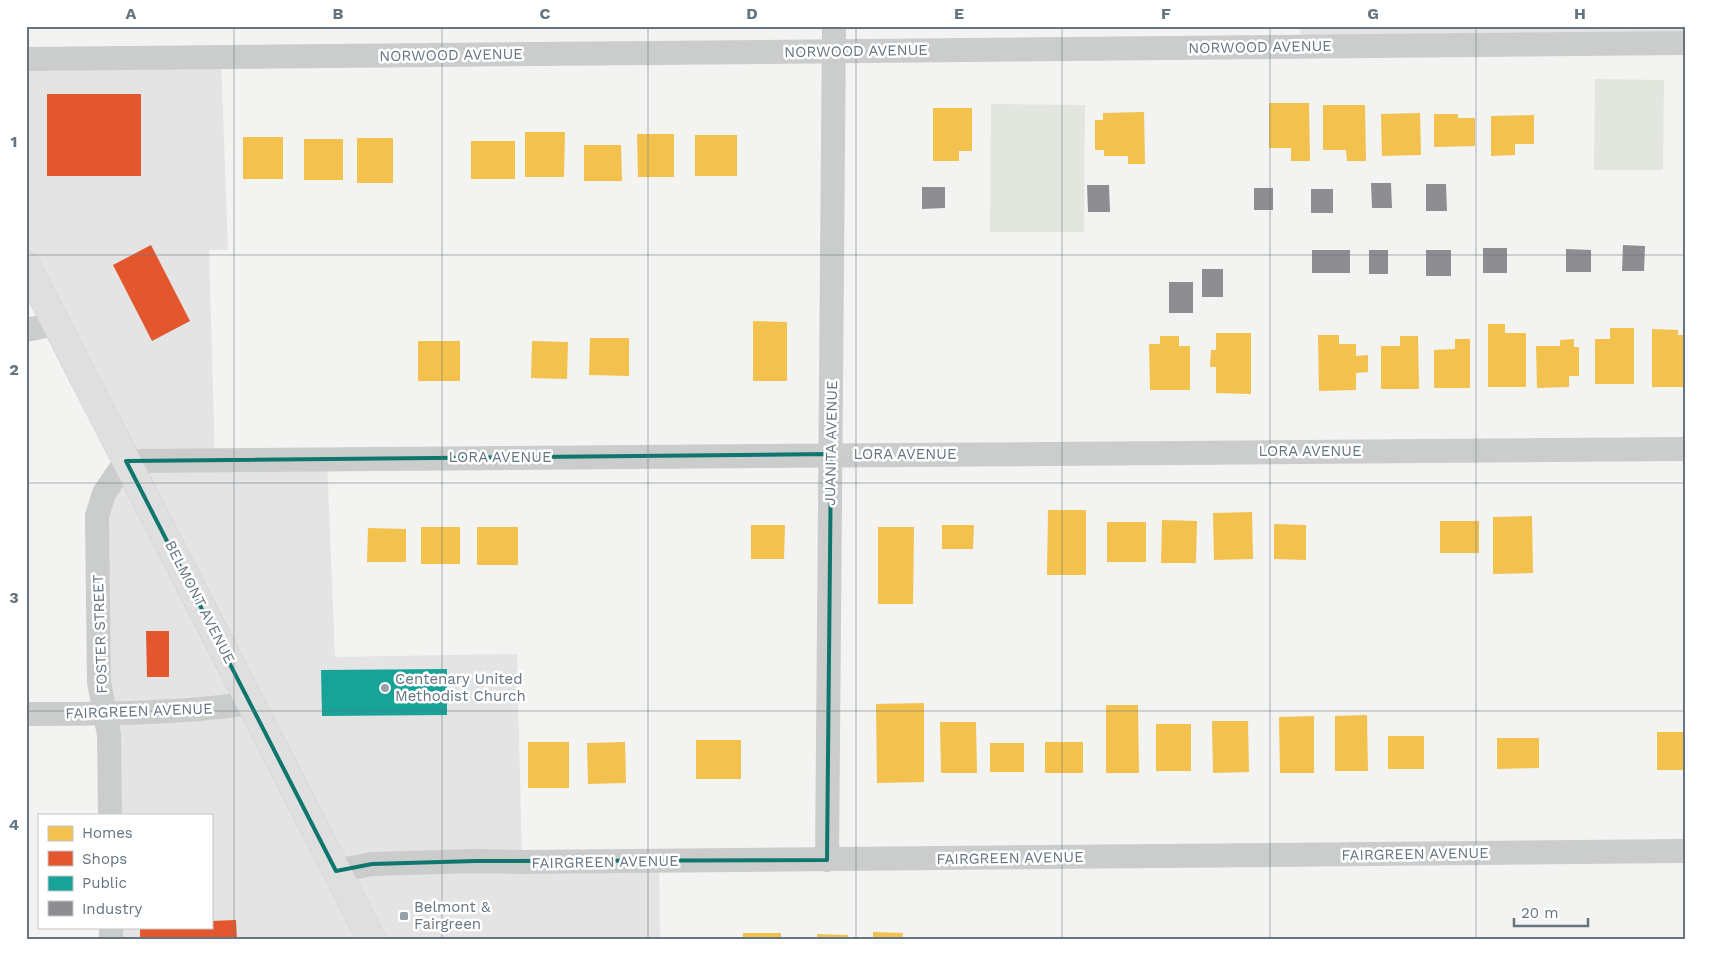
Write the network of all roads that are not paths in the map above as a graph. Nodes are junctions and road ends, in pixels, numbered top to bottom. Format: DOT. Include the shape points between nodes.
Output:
graph roads {
  1 [pos="834,26"];
  2 [pos="1685,43"];
  3 [pos="833,52"];
  4 [pos="26,59"];
  5 [pos="26,265"];
  6 [pos="56,324"];
  7 [pos="26,330"];
  8 [pos="1685,449"];
  9 [pos="831,454"];
  10 [pos="126,461"];
  11 [pos="251,703"];
  12 [pos="26,714"];
  13 [pos="104,714"];
  14 [pos="110,814"];
  15 [pos="1685,851"];
  16 [pos="827,860"];
  17 [pos="336,871"];
  18 [pos="372,940"];
  1 -- 3 [label="street, JUANITA AVENUE"];
  2 -- 3 [label="street, NORWOOD AVENUE"];
  3 -- 4 [label="street, NORWOOD AVENUE"];
  3 -- 9 [label="street, JUANITA AVENUE"];
  5 -- 6 [label="main road, BELMONT AVENUE"];
  6 -- 7 [label="street"];
  6 -- 10 [label="main road, BELMONT AVENUE"];
  8 -- 9 [label="street, LORA AVENUE"];
  9 -- 10 [label="street, LORA AVENUE"];
  9 -- 16 [label="street, JUANITA AVENUE"];
  10 -- 11 [label="main road, BELMONT AVENUE"];
  10 -- 13 [label="street, FOSTER STREET" via="104,493 97,516 99,682"];
  11 -- 13 [label="street, FAIRGREEN AVENUE" via="211,709"];
  11 -- 17 [label="main road, BELMONT AVENUE"];
  12 -- 13 [label="street, FAIRGREEN AVENUE"];
  13 -- 14 [label="street, FOSTER STREET" via="109,735"];
  15 -- 16 [label="street, FAIRGREEN AVENUE"];
  16 -- 17 [label="street, FAIRGREEN AVENUE" via="466,861 372,864"];
  17 -- 18 [label="main road, BELMONT AVENUE"];
}
